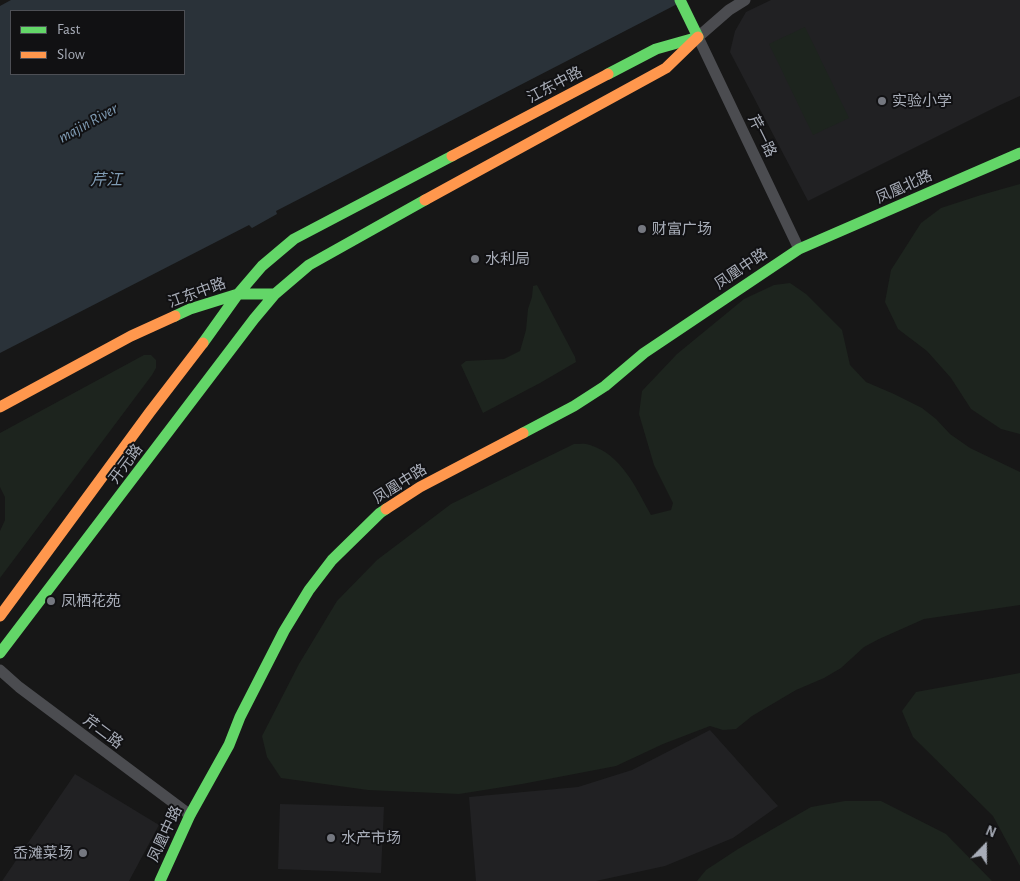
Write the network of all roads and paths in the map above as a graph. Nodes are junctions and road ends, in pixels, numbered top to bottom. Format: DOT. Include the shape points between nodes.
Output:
graph roads {
  1 [pos="680,0"];
  2 [pos="745,0"];
  3 [pos="698,37"];
  4 [pos="1020,153"];
  5 [pos="799,248"];
  6 [pos="238,294"];
  7 [pos="275,294"];
  8 [pos="0,407"];
  9 [pos="0,616"];
  10 [pos="0,652"];
  11 [pos="0,670"];
  12 [pos="190,815"];
  13 [pos="160,881"];
  1 -- 3 [label="main road"];
  2 -- 3 [label="street"];
  3 -- 5 [label="street, 芹一路"];
  3 -- 6 [label="main road, 江东中路" via="656,49 294,239 262,266"];
  3 -- 7 [label="main road" via="666,68 309,265"];
  4 -- 5 [label="main road, 凤凰北路"];
  5 -- 12 [label="main road, 凤凰中路" via="644,353 605,386 574,406 449,472 379,524 352,550 313,600 289,639 247,723 229,745"];
  6 -- 7 [label="main road"];
  6 -- 8 [label="main road, 江东中路" via="190,309 131,336"];
  6 -- 9 [label="main road, 开元路"];
  7 -- 10 [label="main road, 开元路"];
  11 -- 12 [label="street, 芹二路"];
  12 -- 13 [label="main road, 凤凰中路"];
}
